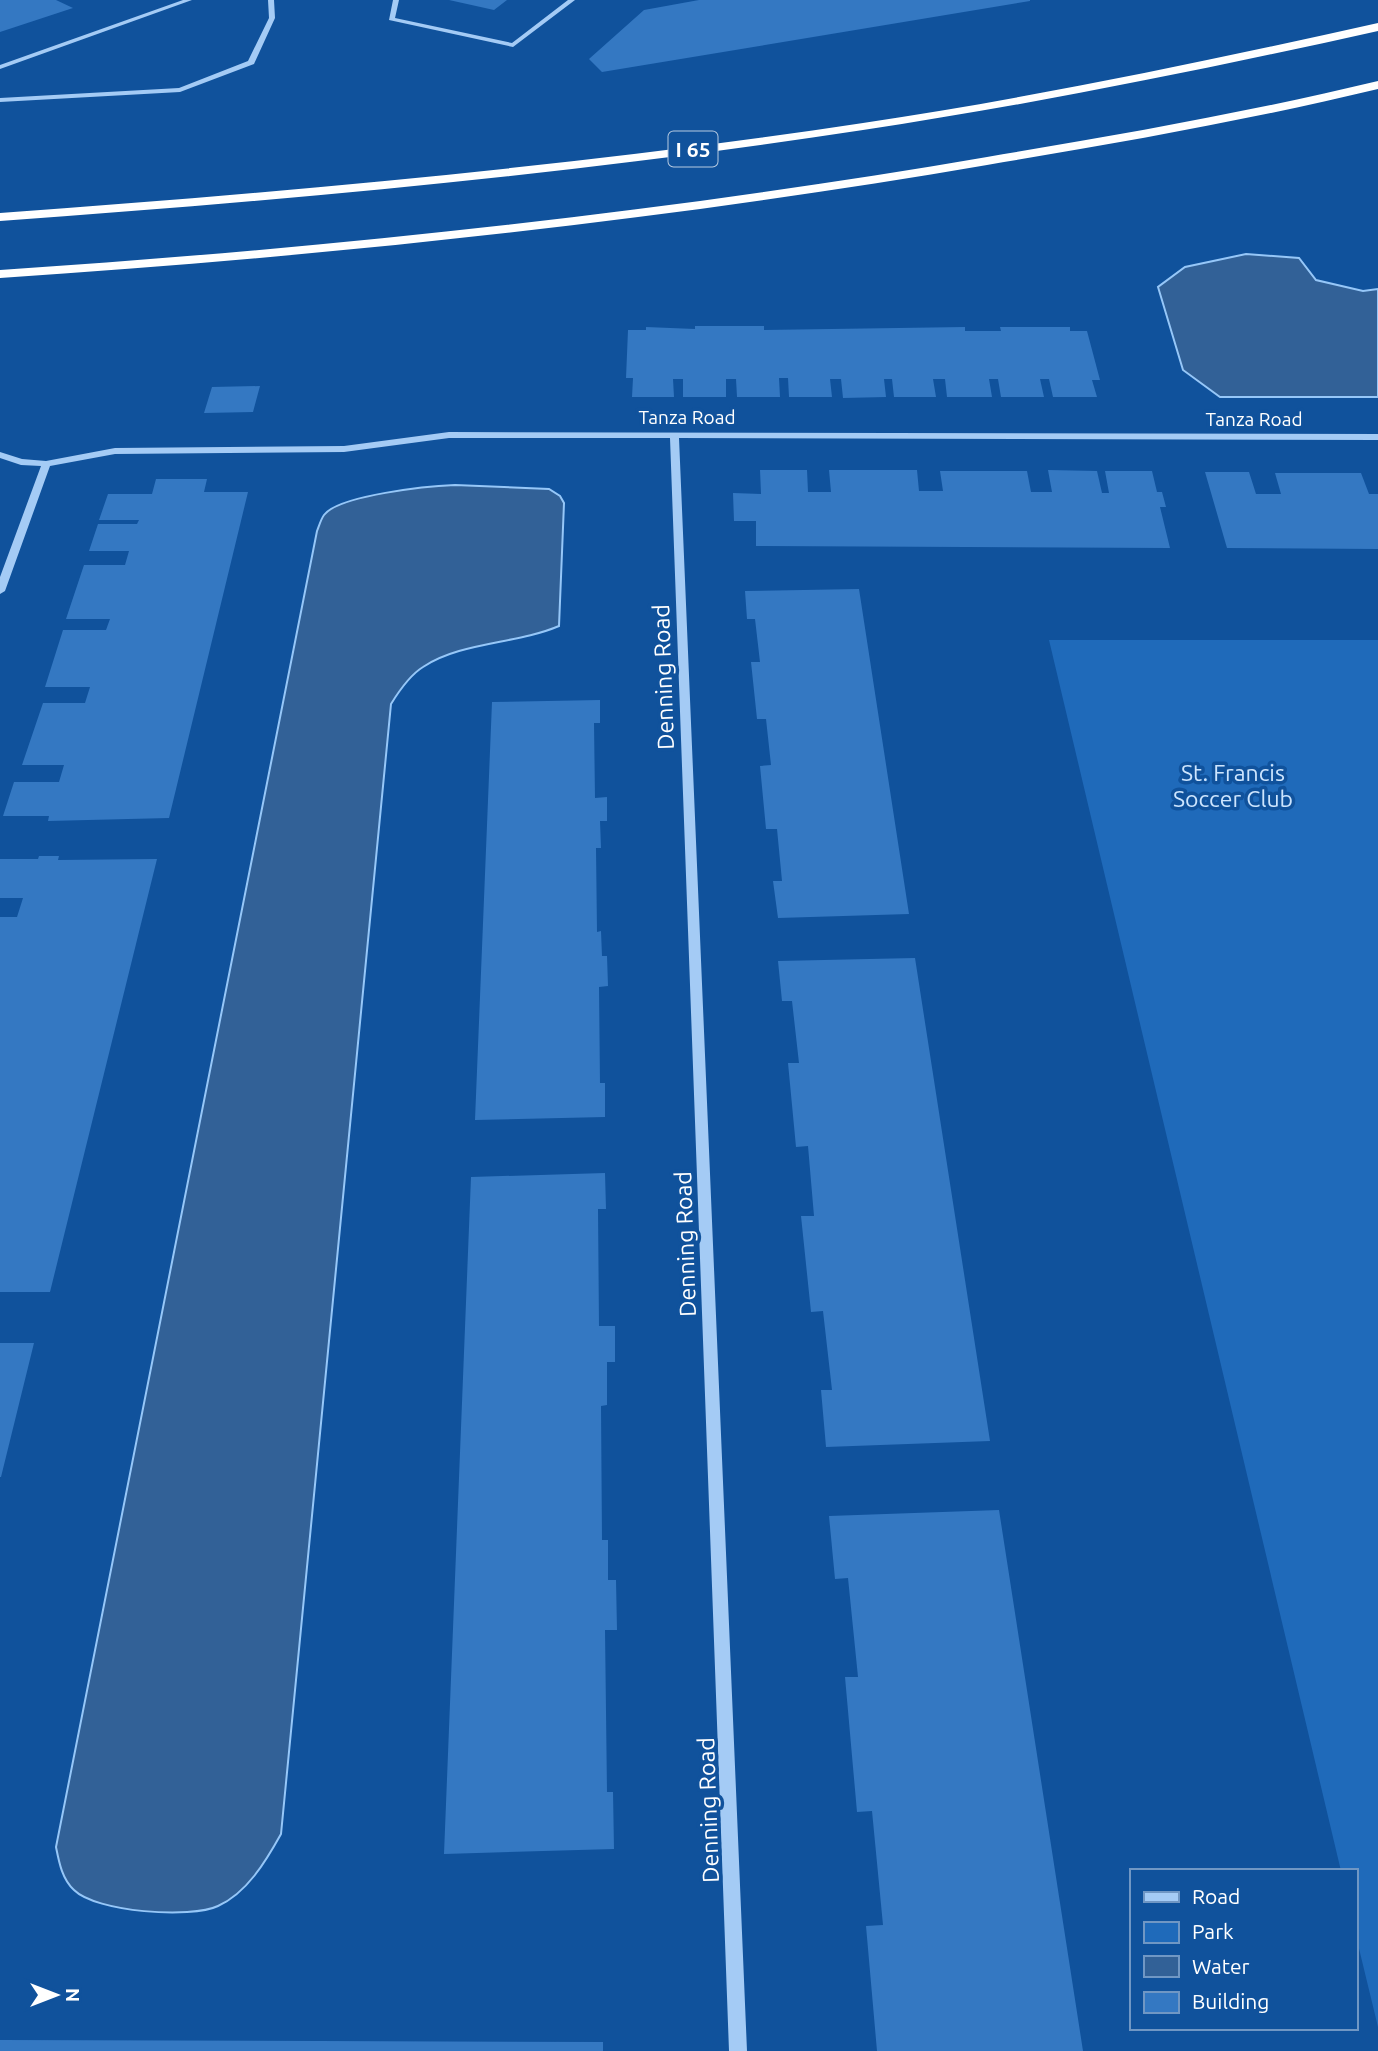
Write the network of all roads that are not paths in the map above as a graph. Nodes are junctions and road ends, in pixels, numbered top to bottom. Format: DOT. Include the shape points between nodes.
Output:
graph roads {
  1 [pos="157,0"];
  2 [pos="188,0"];
  3 [pos="271,0"];
  4 [pos="396,0"];
  5 [pos="572,0"];
  6 [pos="171,6"];
  7 [pos="1378,27"];
  8 [pos="0,66"];
  9 [pos="1378,85"];
  10 [pos="0,100"];
  11 [pos="0,217"];
  12 [pos="0,274"];
  13 [pos="674,435"];
  14 [pos="1378,437"];
  15 [pos="0,454"];
  16 [pos="46,464"];
  17 [pos="0,591"];
  18 [pos="738,2051"];
  1 -- 6 [label="street"];
  2 -- 6 [label="street"];
  3 -- 10 [label="street" via="272,18 251,62 180,90"];
  4 -- 5 [label="street" via="391,19 513,45"];
  6 -- 8 [label="street"];
  7 -- 11 [label="highway, I 65" via="1093,88 842,129 579,165 326,192"];
  9 -- 12 [label="highway" via="894,178 334,247"];
  13 -- 14 [label="street, Tanza Road"];
  13 -- 16 [label="street, Tanza Road" via="449,435 344,449 115,451"];
  13 -- 18 [label="street, Denning Road"];
  15 -- 16 [label="street, Tanza Road"];
  16 -- 17 [label="street"];
}
